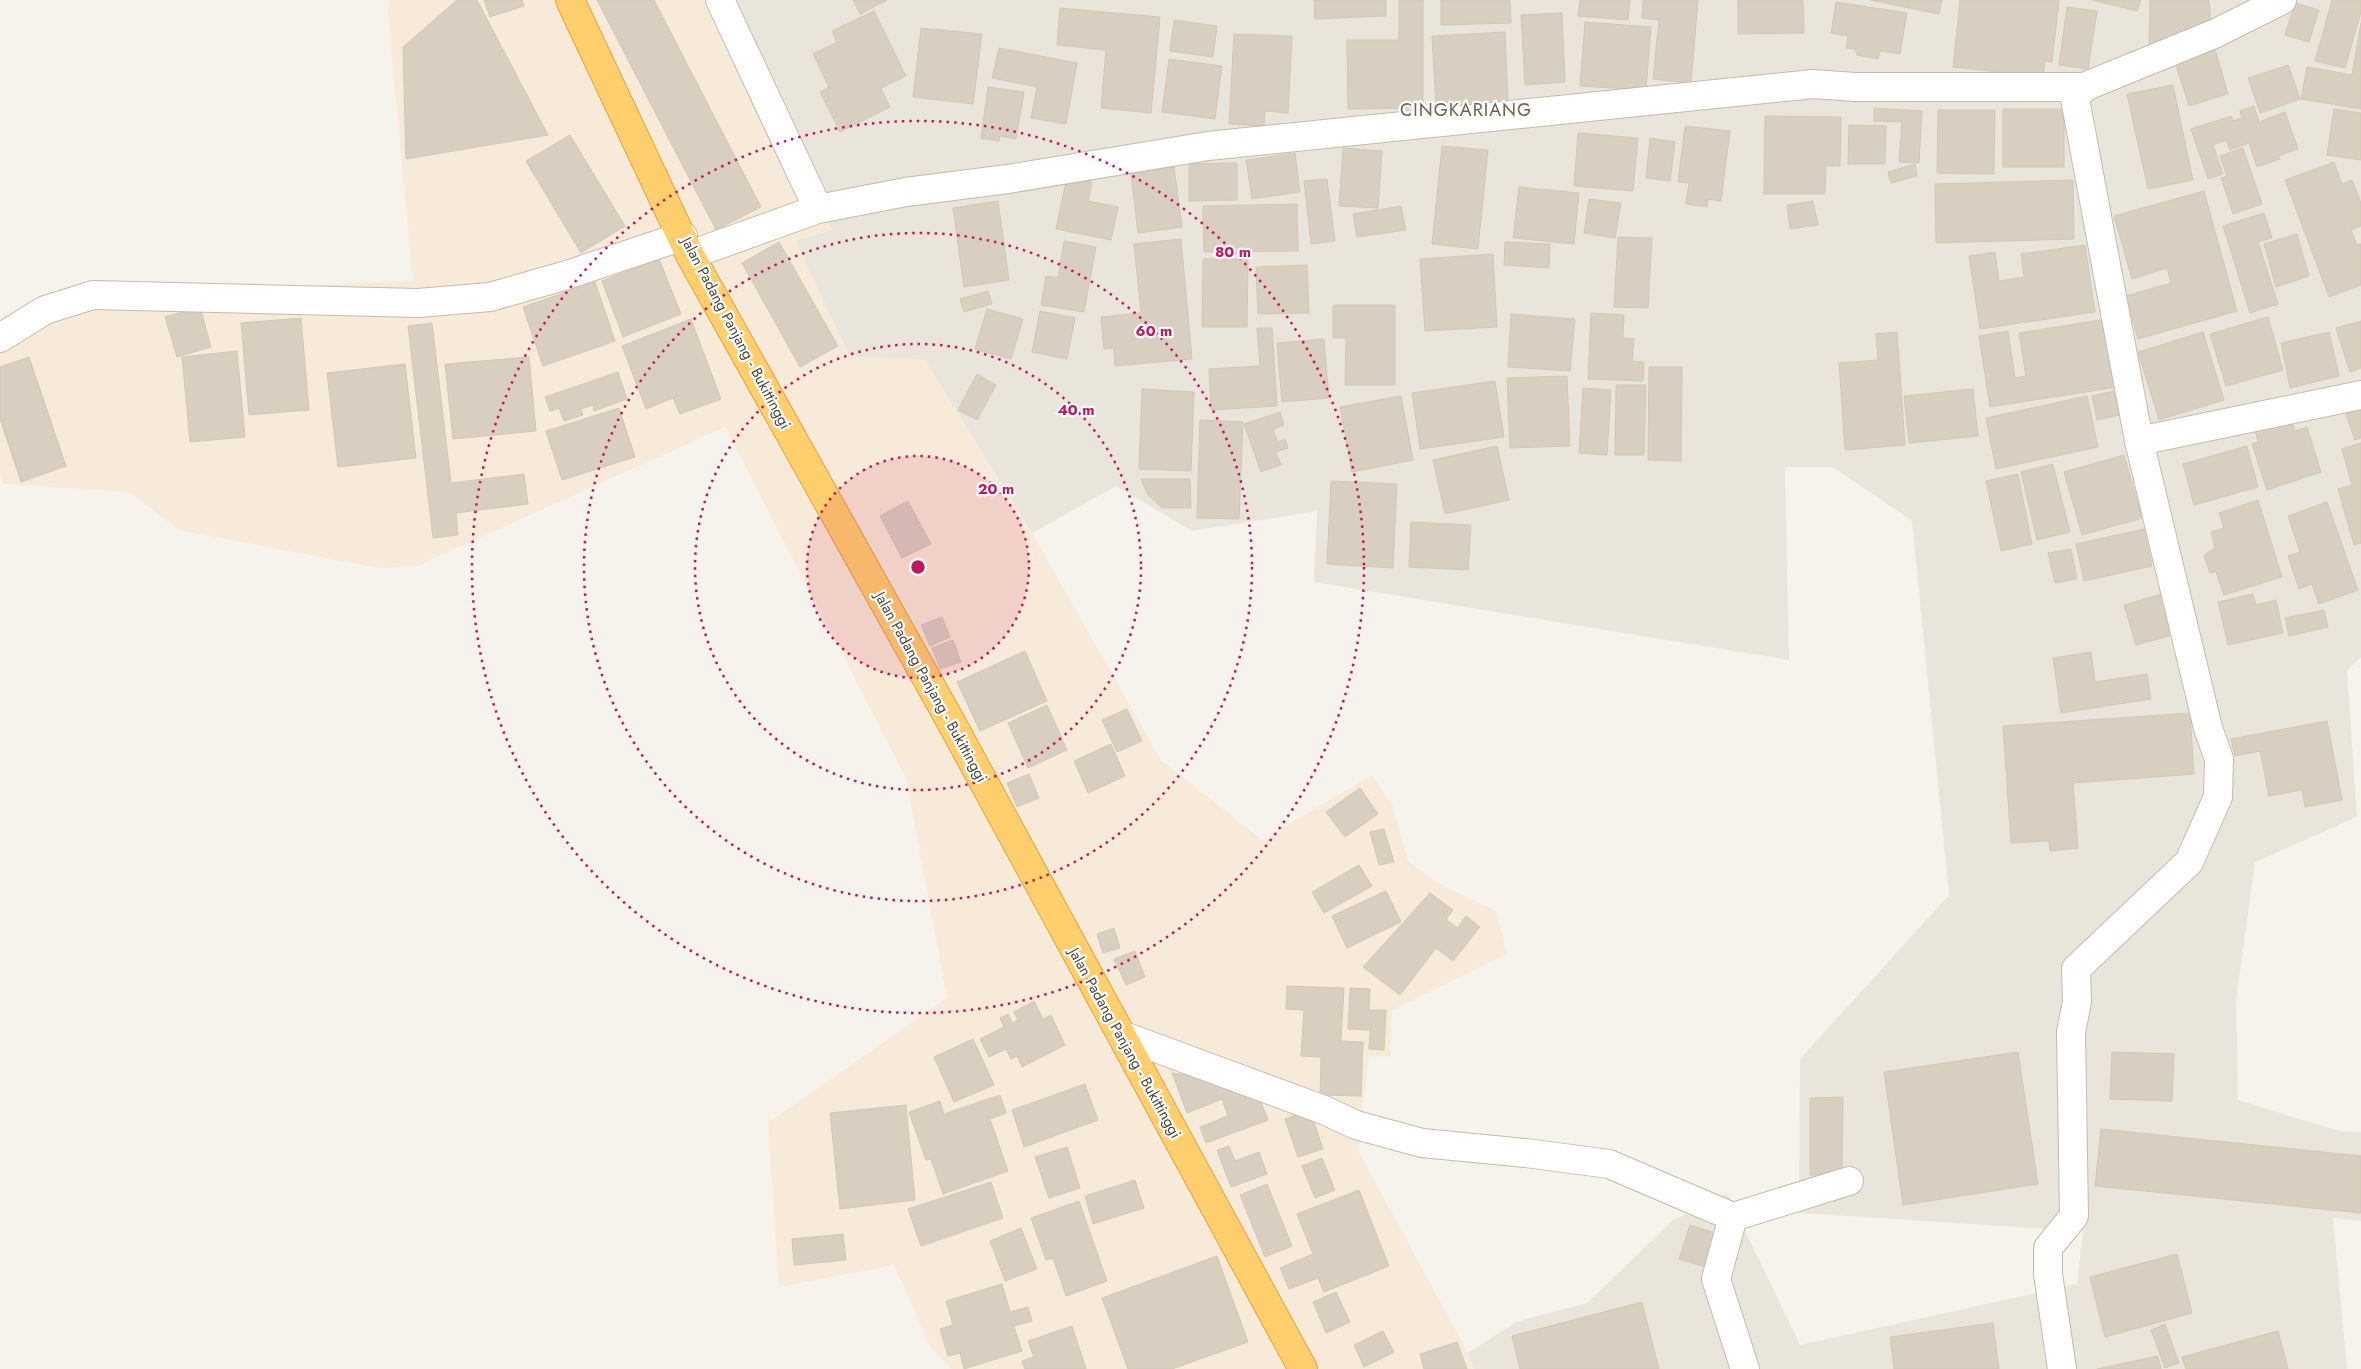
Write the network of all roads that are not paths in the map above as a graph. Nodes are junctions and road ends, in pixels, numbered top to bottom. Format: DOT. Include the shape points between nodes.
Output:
graph roads {
  1 [pos="570,0"];
  2 [pos="720,0"];
  3 [pos="2282,0"];
  4 [pos="2084,87"];
  5 [pos="818,209"];
  6 [pos="687,245"];
  7 [pos="0,338"];
  8 [pos="2361,395"];
  9 [pos="2139,441"];
  10 [pos="1121,1035"];
  11 [pos="1849,1181"];
  12 [pos="1733,1217"];
  13 [pos="1303,1369"];
  14 [pos="1745,1369"];
  15 [pos="2062,1369"];
  1 -- 6 [label="highway, Jalan Padang Panjang - Bukittinggi"];
  2 -- 5 [label="street"];
  3 -- 4 [label="street" via="2214,34"];
  4 -- 5 [label="street" via="1855,87 1813,84 1208,146 1008,179 906,192"];
  4 -- 9 [label="street" via="2075,100"];
  5 -- 6 [label="street"];
  6 -- 7 [label="street" via="490,297 418,303 93,295 45,310"];
  6 -- 10 [label="highway, Jalan Padang Panjang - Bukittinggi"];
  8 -- 9 [label="street"];
  9 -- 15 [label="street" via="2208,728 2219,759 2218,797 2189,862 2076,969 2077,1002 2071,1032 2074,1216 2048,1248 2048,1274"];
  10 -- 12 [label="street" via="1314,1106 1356,1125 1422,1143 1609,1164"];
  10 -- 13 [label="highway, Jalan Padang Panjang - Bukittinggi"];
  11 -- 12 [label="street"];
  12 -- 14 [label="street" via="1716,1279"];
}
